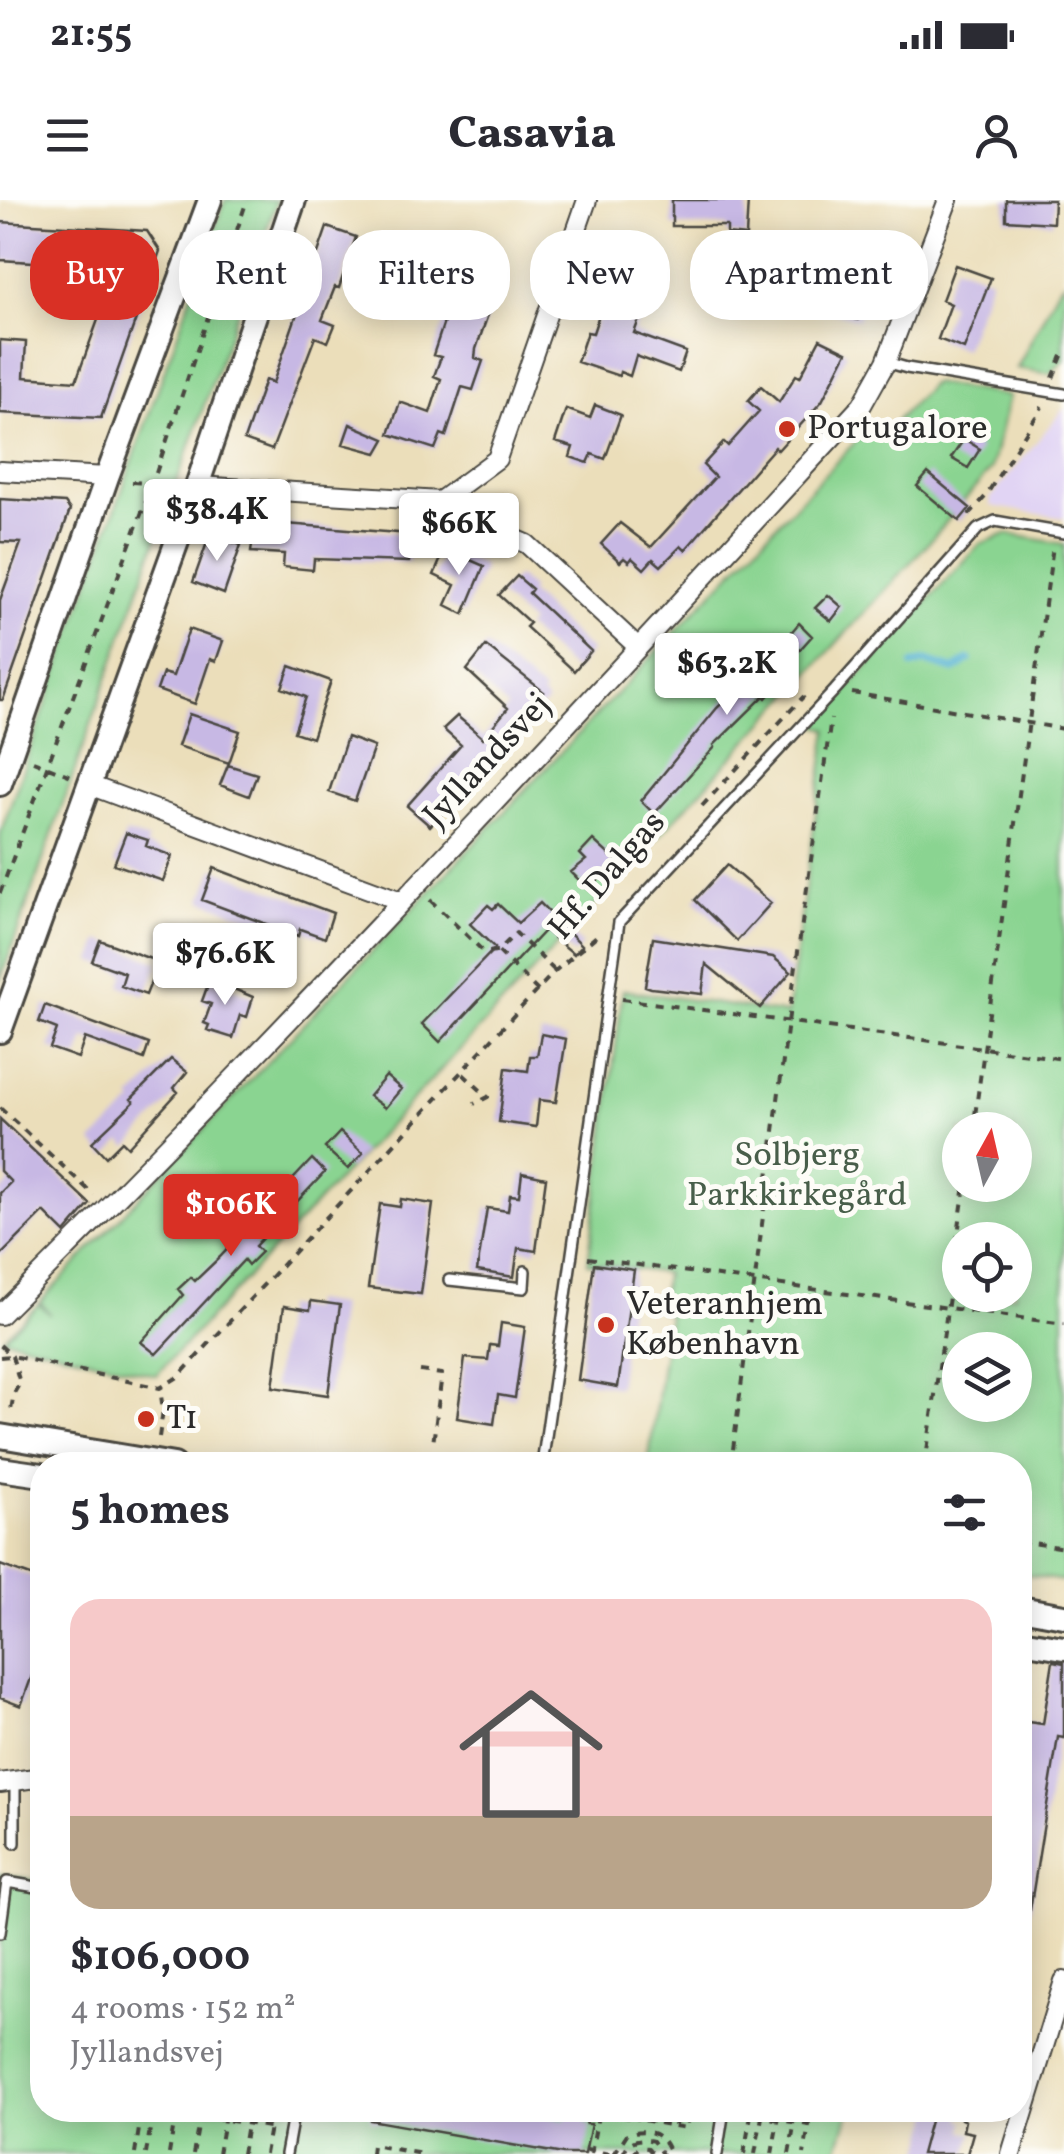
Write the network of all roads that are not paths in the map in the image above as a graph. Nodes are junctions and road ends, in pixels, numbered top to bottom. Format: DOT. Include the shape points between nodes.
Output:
graph roads {
  1 [pos="196,200"];
  2 [pos="210,200"];
  3 [pos="294,200"];
  4 [pos="587,200"];
  5 [pos="948,200"];
  6 [pos="886,362"];
  7 [pos="1064,394"];
  8 [pos="0,471"];
  9 [pos="107,478"];
  10 [pos="197,486"];
  11 [pos="440,501"];
  12 [pos="1060,532"];
  13 [pos="638,647"];
  14 [pos="5,755"];
  15 [pos="0,784"];
  16 [pos="89,786"];
  17 [pos="401,901"];
  18 [pos="0,1031"];
  19 [pos="525,1271"];
  20 [pos="449,1280"];
  21 [pos="0,1315"];
  22 [pos="3,1436"];
  23 [pos="98,1452"];
  24 [pos="544,1452"];
  25 [pos="0,1469"];
  26 [pos="30,1473"];
  27 [pos="1032,1610"];
  28 [pos="1064,1616"];
  29 [pos="1032,1643"];
  30 [pos="1064,1648"];
  31 [pos="7,1783"];
  32 [pos="15,1844"];
  33 [pos="30,1886"];
  34 [pos="0,1932"];
  35 [pos="1064,1981"];
  36 [pos="1032,2085"];
  37 [pos="292,2122"];
  38 [pos="722,2122"];
  39 [pos="1021,2122"];
  40 [pos="286,2154"];
  41 [pos="717,2154"];
  42 [pos="1011,2154"];
  1 -- 2 [label="street"];
  2 -- 9 [label="street"];
  3 -- 10 [label="street"];
  4 -- 11 [label="street" via="497,459"];
  5 -- 6 [label="street, Jyllandsvej"];
  6 -- 7 [label="lane"];
  6 -- 13 [label="street, Jyllandsvej" via="862,405"];
  8 -- 9 [label="street"];
  9 -- 14 [label="street"];
  10 -- 11 [label="street"];
  10 -- 16 [label="street"];
  11 -- 13 [label="street" via="528,544"];
  12 -- 24 [label="lane" via="994,521 978,529 619,922"];
  13 -- 17 [label="street, Jyllandsvej"];
  14 -- 15 [label="street"];
  16 -- 17 [label="street"];
  16 -- 18 [label="street"];
  17 -- 21 [label="street, Jyllandsvej"];
  19 -- 20 [label="lane" via="524,1288"];
  22 -- 23 [label="street"];
  25 -- 26 [label="street"];
  27 -- 28 [label="street"];
  29 -- 30 [label="street"];
  31 -- 32 [label="lane"];
  33 -- 34 [label="lane" via="7,1882"];
  35 -- 36 [label="street"];
  37 -- 40 [label="lane"];
  38 -- 41 [label="lane"];
  39 -- 42 [label="street"];
}
